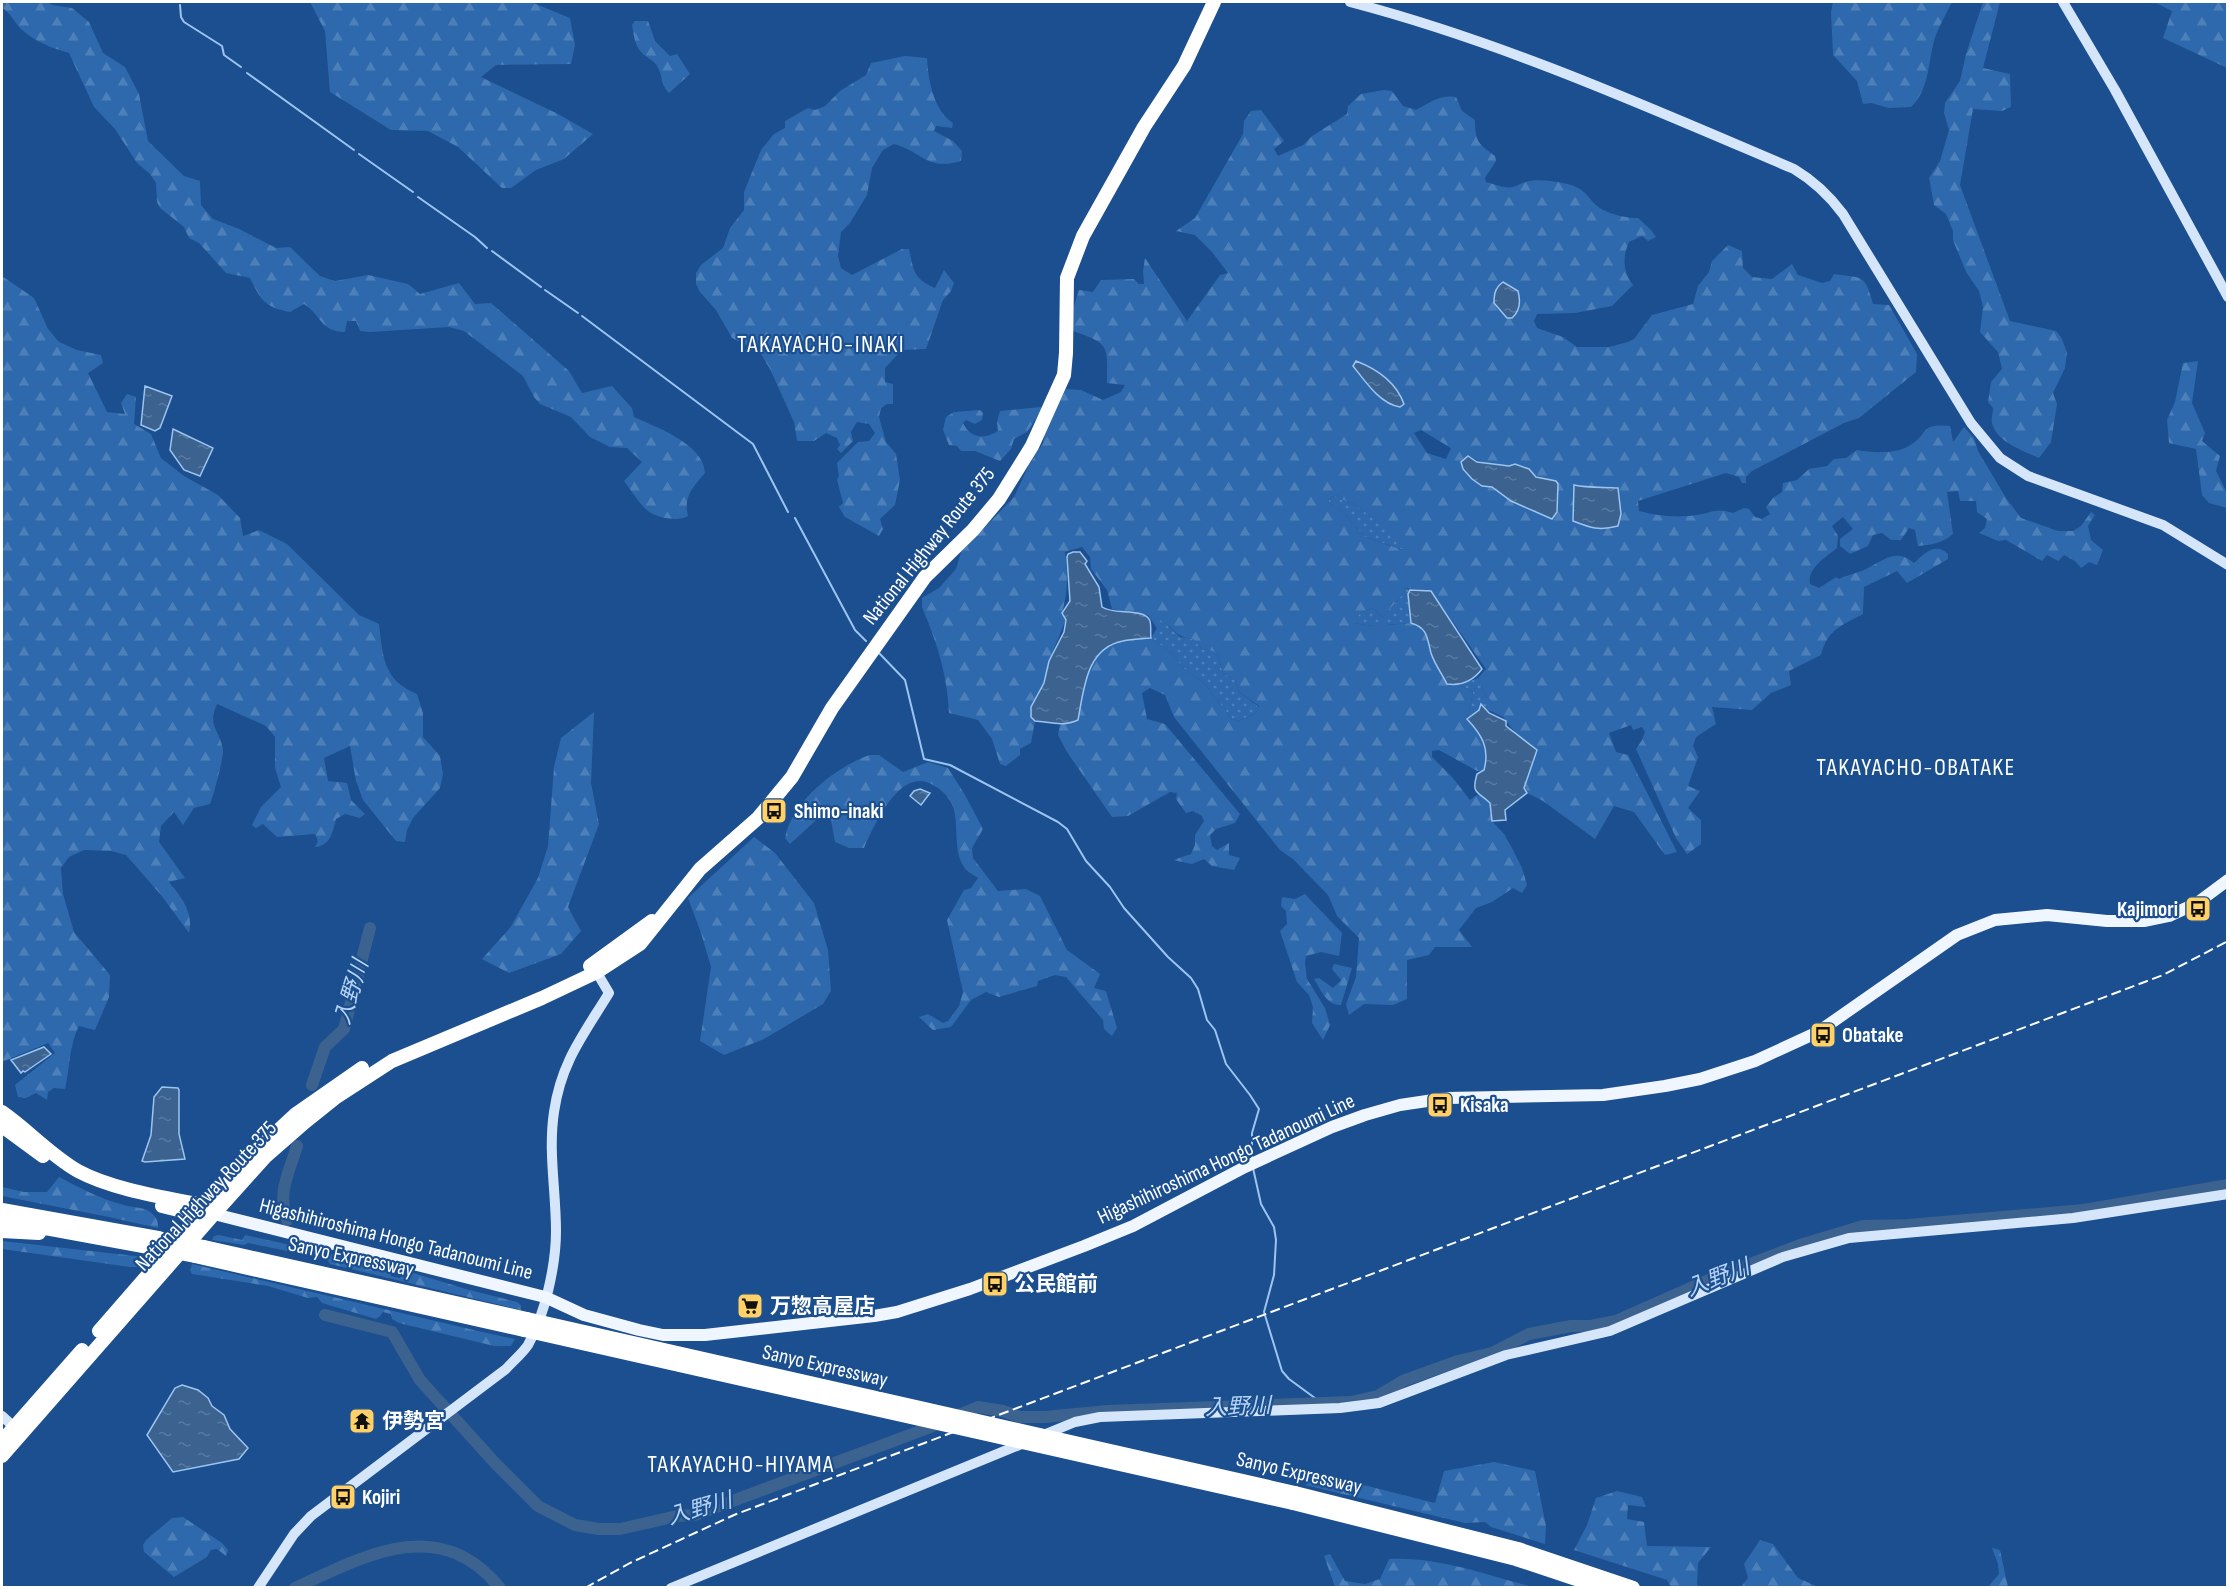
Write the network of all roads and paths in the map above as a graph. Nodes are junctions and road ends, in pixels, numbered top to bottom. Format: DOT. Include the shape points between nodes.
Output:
graph roads {
  1 [pos="1214,2"];
  2 [pos="1350,2"];
  3 [pos="2063,2"];
  4 [pos="2228,297"];
  5 [pos="2228,565"];
  6 [pos="2228,880"];
  7 [pos="595,968"];
  8 [pos="2,1112"];
  9 [pos="2,1126"];
  10 [pos="2228,1194"];
  11 [pos="2,1210"];
  12 [pos="206,1212"];
  13 [pos="2,1220"];
  14 [pos="2,1231"];
  15 [pos="156,1243"];
  16 [pos="545,1297"];
  17 [pos="2,1416"];
  18 [pos="14,1427"];
  19 [pos="2,1441"];
  20 [pos="2,1456"];
  21 [pos="1294,1498"];
  22 [pos="258,1587"];
  23 [pos="671,1587"];
  24 [pos="1603,1587"];
  25 [pos="1633,1587"];
  1 -- 7 [label="highway, National Highway Route 375" via="1184,66 1144,127 1083,236 1067,278 1064,375 1032,446 999,499 925,577 832,708 792,777 758,818 700,869 640,944"];
  2 -- 5 [label="street" via="1431,24 1535,61 1794,169 1824,191 1843,214 1971,423 2000,458 2028,476 2163,525"];
  3 -- 4 [label="street"];
  6 -- 16 [label="main road, Higashihiroshima Hongo Tadanoumi Line" via="2197,903 2169,916 2145,921 2040,915 1995,920 1957,935 1818,1032 1755,1061 1700,1079 1603,1095 1447,1098 1400,1106 1332,1126 1133,1226 976,1287 897,1312 705,1335 663,1335 584,1315"];
  7 -- 12 [label="highway, National Highway Route 375" via="542,998 370,1074 335,1098"];
  7 -- 16 [label="street" via="609,993 572,1051 554,1110 551,1166 556,1250"];
  8 -- 12 [label="highway" via="81,1172"];
  9 -- 12 [label="highway" via="64,1171 92,1185 115,1194"];
  10 -- 23 [label="street" via="2073,1218 1849,1238 1783,1257 1610,1331 1506,1355 1379,1403 1340,1408 1100,1417 1075,1422"];
  11 -- 15 [label="highway, Sanyo Expressway"];
  12 -- 16 [label="main road, Higashihiroshima Hongo Tadanoumi Line"];
  12 -- 18 [label="highway, National Highway Route 375"];
  12 -- 20 [label="highway, National Highway Route 375"];
  13 -- 15 [label="highway, Sanyo Expressway"];
  14 -- 15 [label="highway"];
  15 -- 21 [label="highway, Sanyo Expressway, bridge"];
  16 -- 22 [label="street" via="527,1346 506,1369 311,1516"];
  17 -- 18 [label="street"];
  18 -- 19 [label="highway, National Highway Route 375"];
  21 -- 24 [label="highway, Sanyo Expressway"];
  21 -- 25 [label="highway, Sanyo Expressway" via="1518,1549"];
}
